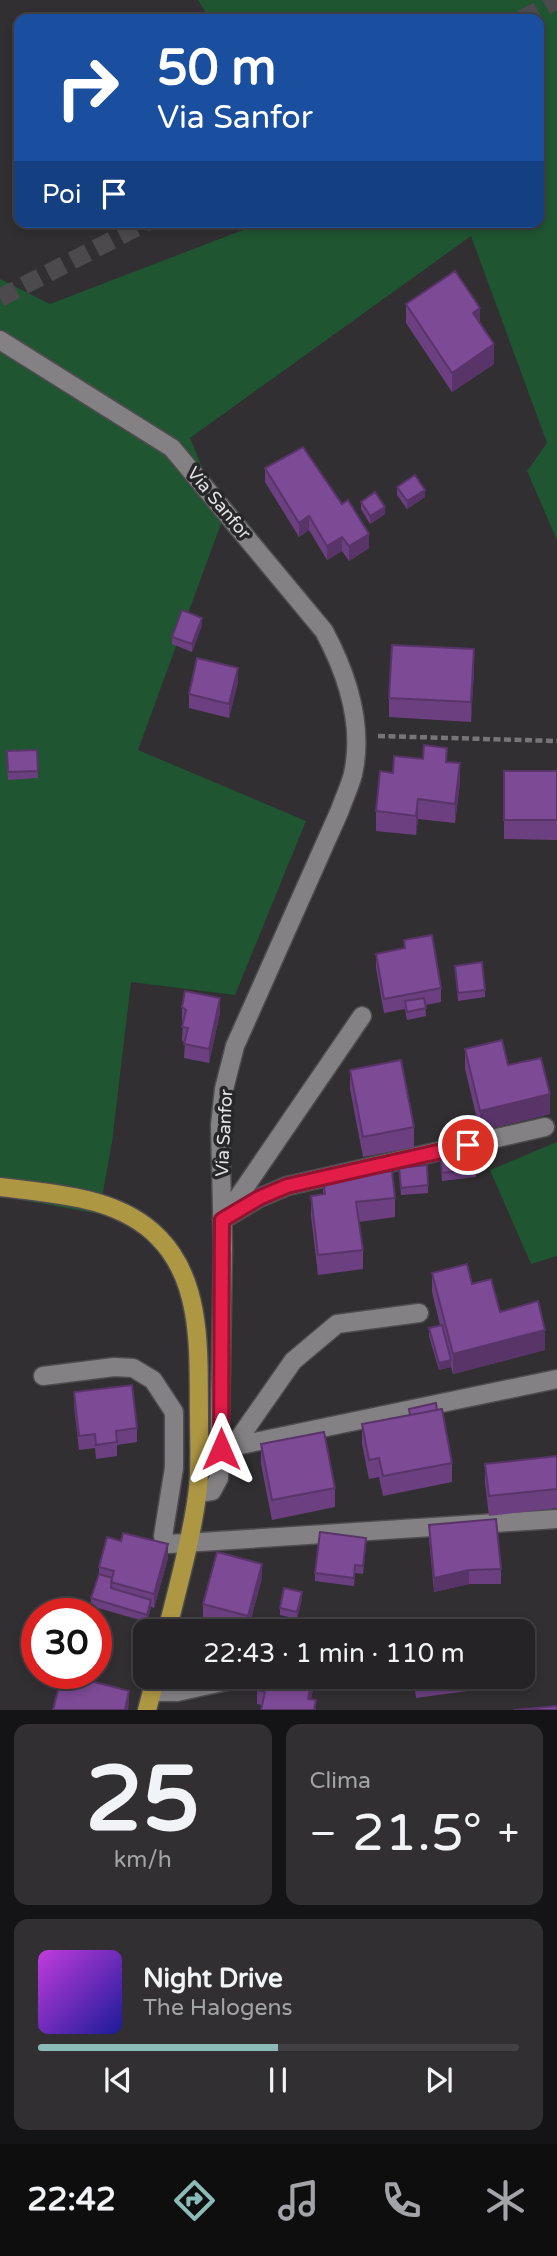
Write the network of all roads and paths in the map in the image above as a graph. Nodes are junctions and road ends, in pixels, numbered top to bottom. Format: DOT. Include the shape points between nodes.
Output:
graph roads {
  1 [pos="0,340"];
  2 [pos="356,735"];
  3 [pos="557,741"];
  4 [pos="362,1016"];
  5 [pos="545,1127"];
  6 [pos="0,1187"];
  7 [pos="222,1220"];
  8 [pos="419,1313"];
  9 [pos="43,1376"];
  10 [pos="557,1379"];
  11 [pos="227,1448"];
  12 [pos="198,1493"];
  13 [pos="557,1519"];
  14 [pos="188,1544"];
  15 [pos="170,1619"];
  16 [pos="191,1689"];
  17 [pos="152,1693"];
  1 -- 2 [label="street, Via Sanfor" via="172,448 324,631 351,694"];
  2 -- 3 [label="path"];
  2 -- 7 [label="street, Via Sanfor" via="353,773 340,810 235,1046 220,1125"];
  4 -- 7 [label="street, Via Sanfor"];
  5 -- 7 [label="street" via="287,1186"];
  6 -- 12 [label="main road" via="90,1200 117,1209 159,1237 174,1257 184,1275 196,1327"];
  7 -- 11 [label="street, Via Sanfor"];
  8 -- 11 [label="street, Via Sanfor" via="337,1324 293,1361"];
  9 -- 14 [label="street" via="114,1367 133,1368 153,1380 174,1412 174,1468 163,1536 169,1544"];
  10 -- 11 [label="street"];
  11 -- 12 [label="street, Via Sanfor" via="212,1491"];
  12 -- 14 [label="main road"];
  13 -- 14 [label="street"];
  14 -- 15 [label="main road"];
  16 -- 17 [label="street"];
}
